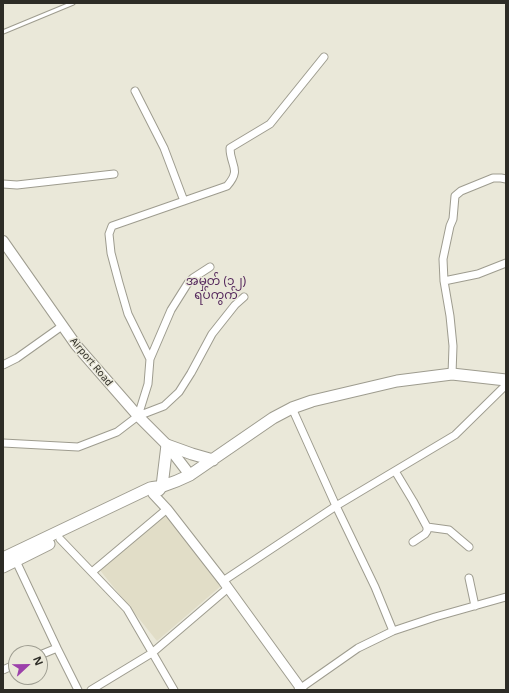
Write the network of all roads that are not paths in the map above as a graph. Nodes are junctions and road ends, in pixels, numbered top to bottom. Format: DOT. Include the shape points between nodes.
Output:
graph roads {
  1 [pos="73,3"];
  2 [pos="3,32"];
  3 [pos="324,57"];
  4 [pos="135,91"];
  5 [pos="114,174"];
  6 [pos="506,179"];
  7 [pos="3,184"];
  8 [pos="184,201"];
  9 [pos="4,244"];
  10 [pos="506,263"];
  11 [pos="210,267"];
  12 [pos="444,281"];
  13 [pos="244,297"];
  14 [pos="62,326"];
  15 [pos="150,359"];
  16 [pos="3,365"];
  17 [pos="452,374"];
  18 [pos="506,380"];
  19 [pos="506,385"];
  20 [pos="292,408"];
  21 [pos="138,416"];
  22 [pos="3,443"];
  23 [pos="167,445"];
  24 [pos="213,460"];
  25 [pos="395,471"];
  26 [pos="190,475"];
  27 [pos="162,486"];
  28 [pos="153,494"];
  29 [pos="336,506"];
  30 [pos="167,509"];
  31 [pos="427,527"];
  32 [pos="60,539"];
  33 [pos="413,542"];
  34 [pos="469,547"];
  35 [pos="3,558"];
  36 [pos="16,561"];
  37 [pos="3,567"];
  38 [pos="92,572"];
  39 [pos="469,578"];
  40 [pos="226,585"];
  41 [pos="506,597"];
  42 [pos="475,606"];
  43 [pos="393,631"];
  44 [pos="57,648"];
  45 [pos="48,651"];
  46 [pos="152,653"];
  47 [pos="300,689"];
  48 [pos="78,690"];
  49 [pos="91,690"];
  50 [pos="173,690"];
  1 -- 2 [label="lane"];
  3 -- 8 [label="street" via="270,124 230,148 235,172 233,180 227,186"];
  4 -- 8 [label="street" via="164,148"];
  5 -- 7 [label="street" via="17,185"];
  6 -- 12 [label="street" via="493,178 455,196 444,259"];
  8 -- 15 [label="street" via="112,226 109,234 111,253 128,314"];
  9 -- 14 [label="main road, Airport Road"];
  10 -- 12 [label="street" via="478,274"];
  11 -- 15 [label="street" via="188,283 170,310"];
  12 -- 17 [label="street" via="453,346"];
  13 -- 21 [label="street" via="212,334 179,392 164,406"];
  14 -- 16 [label="street"];
  14 -- 21 [label="main road, Airport Road"];
  15 -- 21 [label="street" via="148,384"];
  17 -- 18 [label="main road"];
  17 -- 20 [label="main road" via="397,381"];
  19 -- 25 [label="street" via="455,435"];
  20 -- 24 [label="main road" via="273,418"];
  20 -- 29 [label="street"];
  21 -- 22 [label="street" via="117,432 78,446"];
  21 -- 23 [label="main road, Airport Road"];
  23 -- 24 [label="main road"];
  23 -- 26 [label="main road, Airport Road"];
  23 -- 27 [label="main road"];
  24 -- 26 [label="main road"];
  25 -- 29 [label="street"];
  25 -- 31 [label="street"];
  26 -- 27 [label="main road"];
  27 -- 28 [label="main road"];
  27 -- 35 [label="main road" via="150,488"];
  28 -- 30 [label="street"];
  28 -- 32 [label="main road"];
  29 -- 40 [label="street"];
  29 -- 43 [label="street"];
  30 -- 38 [label="street"];
  30 -- 40 [label="street"];
  31 -- 33 [label="street" via="425,534"];
  31 -- 34 [label="street" via="449,530"];
  32 -- 36 [label="main road"];
  32 -- 38 [label="street"];
  36 -- 37 [label="main road"];
  36 -- 44 [label="street"];
  38 -- 46 [label="street" via="127,609"];
  39 -- 42 [label="street"];
  40 -- 46 [label="street"];
  40 -- 47 [label="street"];
  41 -- 42 [label="street"];
  42 -- 43 [label="street"];
  43 -- 47 [label="street" via="358,648"];
  44 -- 45 [label="street"];
  44 -- 48 [label="street"];
  46 -- 49 [label="street"];
  46 -- 50 [label="street"];
}
